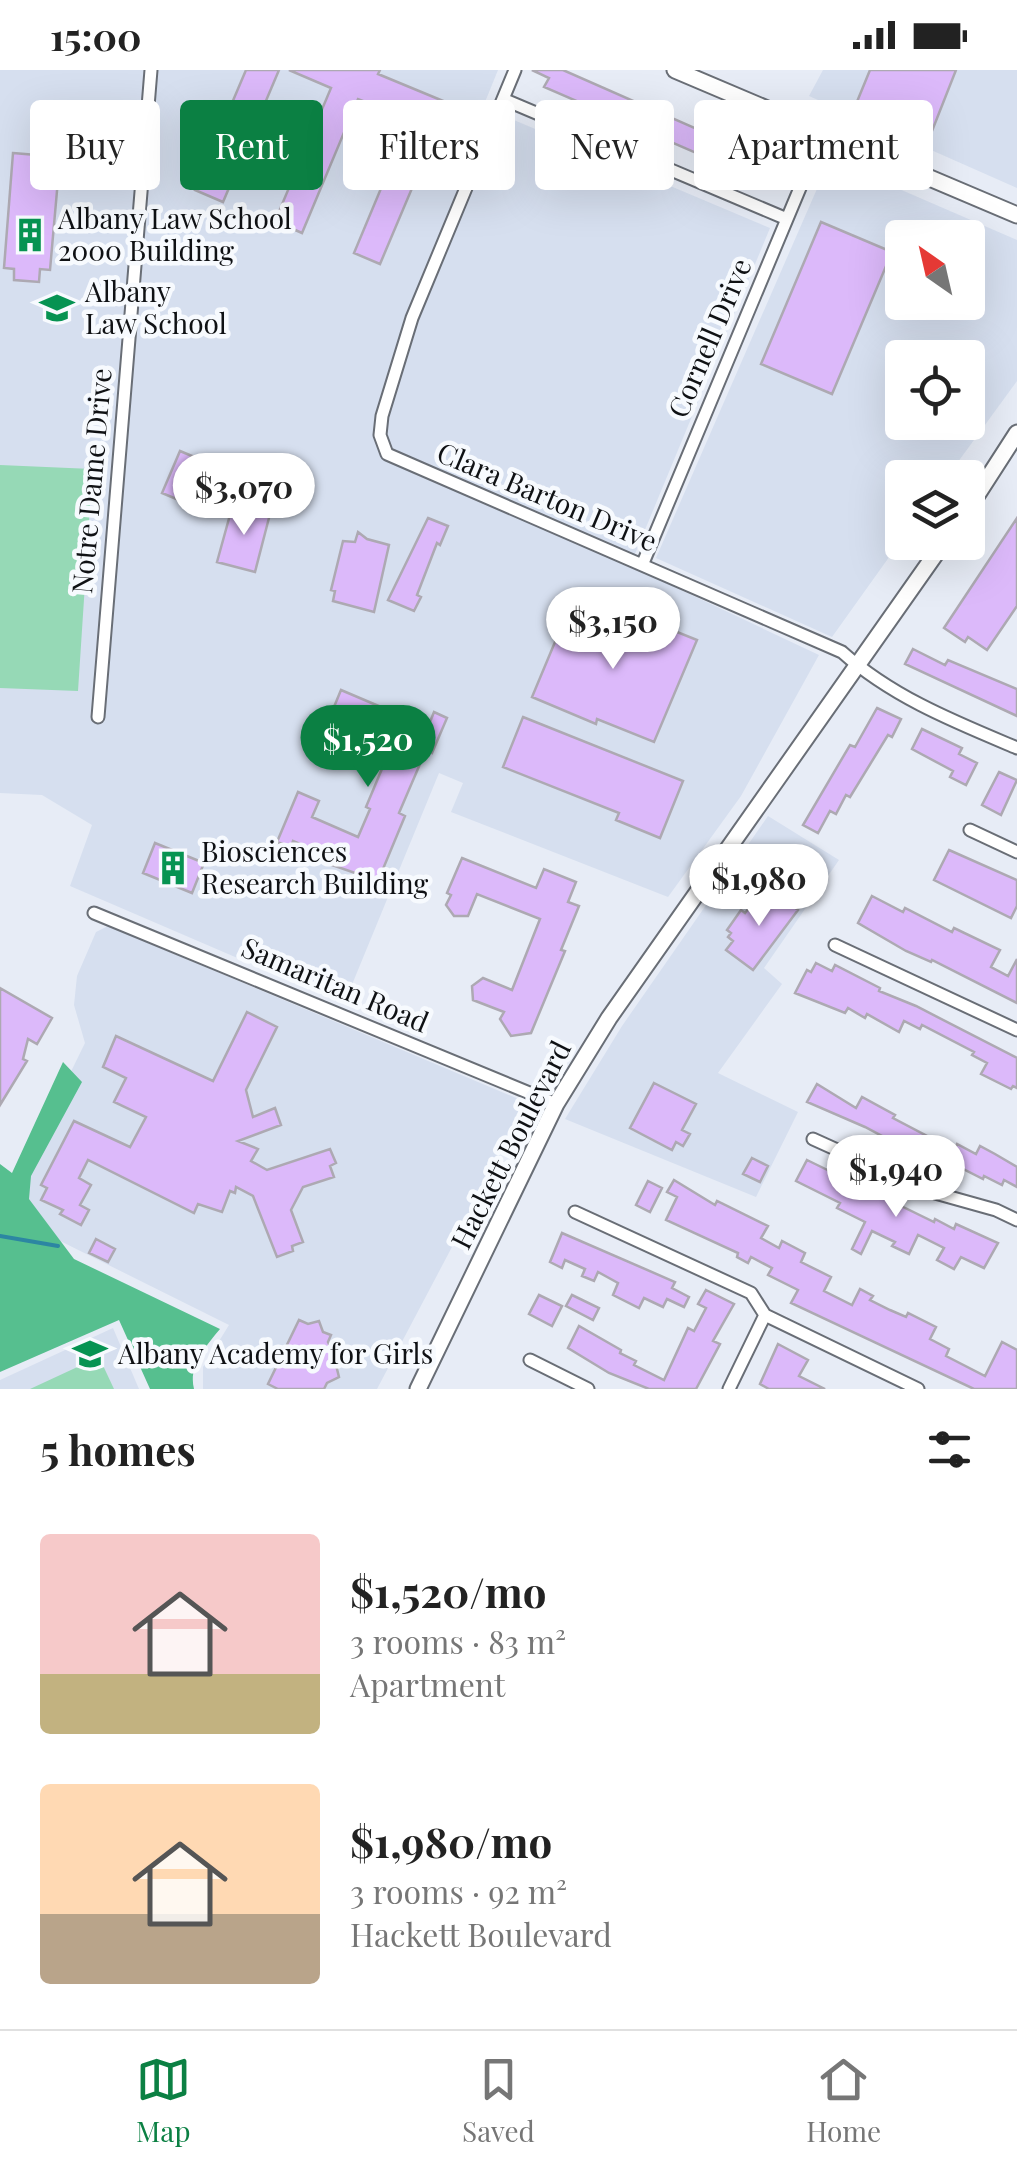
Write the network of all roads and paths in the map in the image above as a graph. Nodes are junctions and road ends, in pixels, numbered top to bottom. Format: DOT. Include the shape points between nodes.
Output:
graph roads {
  1 [pos="151,70"];
  2 [pos="515,70"];
  3 [pos="675,70"];
  4 [pos="503,99"];
  5 [pos="745,100"];
  6 [pos="933,180"];
  7 [pos="799,190"];
  8 [pos="1017,216"];
  9 [pos="787,219"];
  10 [pos="1017,433"];
  11 [pos="985,482"];
  12 [pos="932,560"];
  13 [pos="643,563"];
  14 [pos="858,667"];
  15 [pos="98,717"];
  16 [pos="1017,748"];
  17 [pos="970,830"];
  18 [pos="1017,852"];
  19 [pos="94,913"];
  20 [pos="836,945"];
  21 [pos="1017,1030"];
  22 [pos="556,1104"];
  23 [pos="813,1139"];
  24 [pos="575,1212"];
  25 [pos="1017,1220"];
  26 [pos="765,1315"];
  27 [pos="530,1360"];
  28 [pos="418,1389"];
  29 [pos="588,1389"];
  30 [pos="729,1389"];
  31 [pos="918,1389"];
  1 -- 15 [label="street, Notre Dame Drive"];
  2 -- 4 [label="street"];
  3 -- 5 [label="street"];
  4 -- 9 [label="street"];
  4 -- 13 [label="street, Clara Barton Drive" via="412,318 382,416 382,447 398,461"];
  6 -- 8 [label="street"];
  7 -- 9 [label="street, Cornell Drive"];
  9 -- 13 [label="street, Cornell Drive"];
  10 -- 11 [label="street"];
  12 -- 14 [label="street, Hackett Boulevard"];
  13 -- 14 [label="street, Clara Barton Drive" via="842,652"];
  14 -- 16 [label="street, Clara Barton Drive" via="952,721"];
  14 -- 22 [label="street, Hackett Boulevard" via="596,1037"];
  17 -- 18 [label="street"];
  19 -- 22 [label="street, Samaritan Road"];
  20 -- 21 [label="street"];
  22 -- 28 [label="street, Hackett Boulevard"];
  23 -- 25 [label="street" via="928,1192"];
  24 -- 26 [label="street" via="752,1292"];
  26 -- 30 [label="street"];
  26 -- 31 [label="street"];
  27 -- 29 [label="street"];
}
